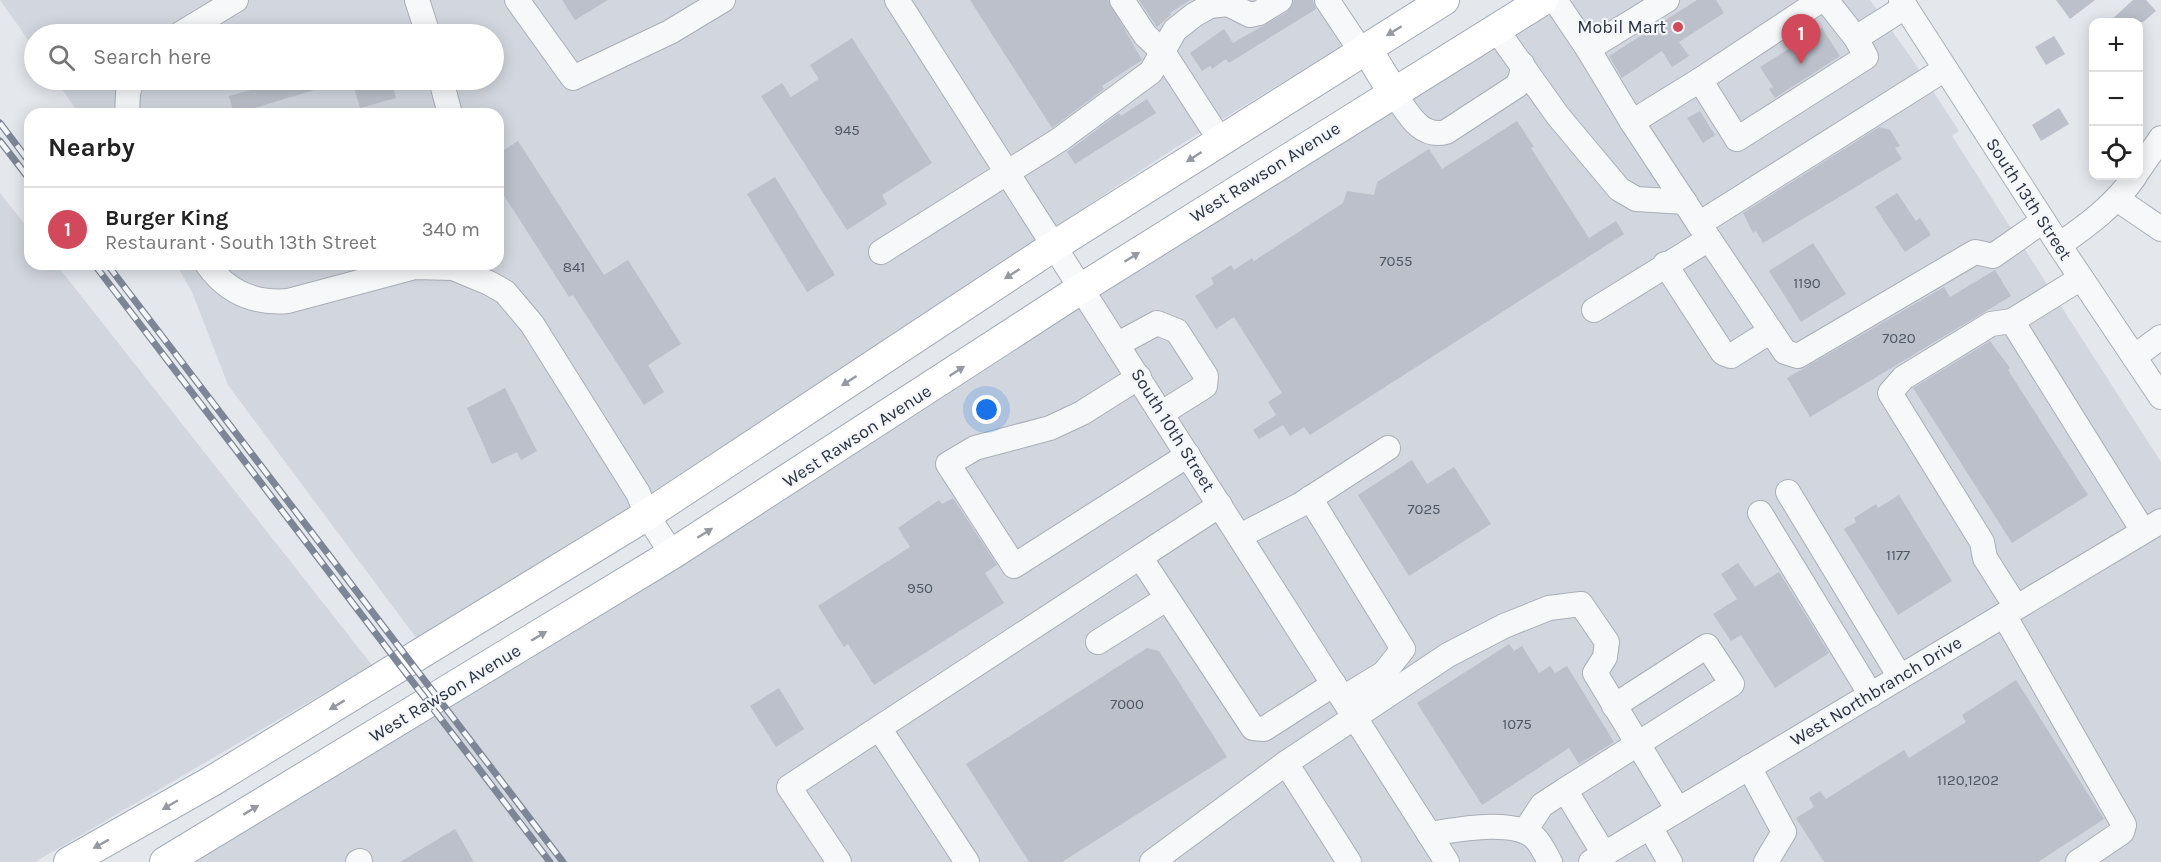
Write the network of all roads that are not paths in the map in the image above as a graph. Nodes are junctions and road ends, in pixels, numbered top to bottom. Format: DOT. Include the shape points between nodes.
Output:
graph roads {
  1 [pos="236,0"];
  2 [pos="417,0"];
  3 [pos="516,0"];
  4 [pos="723,0"];
  5 [pos="897,0"];
  6 [pos="1122,0"];
  7 [pos="1280,0"];
  8 [pos="1327,0"];
  9 [pos="1444,0"];
  10 [pos="1543,0"];
  11 [pos="1555,0"];
  12 [pos="1668,0"];
  13 [pos="1821,0"];
  14 [pos="1826,0"];
  15 [pos="1903,4"];
  16 [pos="196,24"];
  17 [pos="425,24"];
  18 [pos="1496,29"];
  19 [pos="1856,38"];
  20 [pos="1363,49"];
  21 [pos="1588,49"];
  22 [pos="1163,52"];
  23 [pos="1522,64"];
  24 [pos="1945,69"];
  25 [pos="1700,80"];
  26 [pos="129,90"];
  27 [pos="444,90"];
  28 [pos="1393,92"];
  29 [pos="127,108"];
  30 [pos="448,108"];
  31 [pos="1632,122"];
  32 [pos="2161,138"];
  33 [pos="1220,140"];
  34 [pos="2143,165"];
  35 [pos="1006,171"];
  36 [pos="2132,180"];
  37 [pos="2116,199"];
  38 [pos="1685,202"];
  39 [pos="2043,221"];
  40 [pos="2161,229"];
  41 [pos="1704,232"];
  42 [pos="2059,245"];
  43 [pos="1054,246"];
  44 [pos="881,252"];
  45 [pos="1665,264"];
  46 [pos="212,270"];
  47 [pos="394,270"];
  48 [pos="461,270"];
  49 [pos="495,270"];
  50 [pos="2081,278"];
  51 [pos="1083,288"];
  52 [pos="518,306"];
  53 [pos="1594,310"];
  54 [pos="2012,321"];
  55 [pos="1771,331"];
  56 [pos="2161,337"];
  57 [pos="1118,344"];
  58 [pos="2134,357"];
  59 [pos="1139,377"];
  60 [pos="2161,397"];
  61 [pos="1162,413"];
  62 [pos="1388,448"];
  63 [pos="1188,455"];
  64 [pos="1788,492"];
  65 [pos="1310,498"];
  66 [pos="1220,505"];
  67 [pos="1760,513"];
  68 [pos="647,515"];
  69 [pos="2152,526"];
  70 [pos="1240,536"];
  71 [pos="672,554"];
  72 [pos="1140,557"];
  73 [pos="1166,599"];
  74 [pos="2010,611"];
  75 [pos="1098,642"];
  76 [pos="1900,677"];
  77 [pos="1338,691"];
  78 [pos="1870,694"];
  79 [pos="1614,706"];
  80 [pos="1356,719"];
  81 [pos="879,728"];
  82 [pos="1638,744"];
  83 [pos="1286,763"];
  84 [pos="1749,767"];
  85 [pos="1565,790"];
  86 [pos="1678,810"];
  87 [pos="1650,826"];
  88 [pos="1525,831"];
  89 [pos="1429,834"];
  90 [pos="1610,856"];
  91 [pos="69,862"];
  92 [pos="165,862"];
  93 [pos="839,862"];
  94 [pos="968,862"];
  95 [pos="1152,862"];
  96 [pos="1349,862"];
  97 [pos="1447,862"];
  98 [pos="1550,862"];
  99 [pos="1670,862"];
  100 [pos="1766,862"];
  101 [pos="2078,862"];
  1 -- 16 [label="street"];
  2 -- 17 [label="street"];
  3 -- 4 [label="street" via="573,78 670,32"];
  5 -- 35 [label="street, South 10th Street"];
  6 -- 22 [label="street" via="1145,36"];
  7 -- 22 [label="street" via="1250,15 1228,4 1210,6 1175,30"];
  8 -- 20 [label="street"];
  9 -- 20 [label="main road, one-way"];
  10 -- 18 [label="main road, West Rawson Avenue"];
  11 -- 21 [label="street"];
  12 -- 21 [label="street"];
  13 -- 25 [label="street"];
  14 -- 19 [label="street"];
  15 -- 19 [label="street"];
  15 -- 24 [label="street, South 13th Street"];
  18 -- 23 [label="street"];
  18 -- 28 [label="main road, West Rawson Avenue"];
  19 -- 25 [label="street" via="1866,57 1737,139"];
  20 -- 28 [label="main road"];
  20 -- 33 [label="main road"];
  21 -- 31 [label="street"];
  22 -- 33 [label="street"];
  22 -- 35 [label="street" via="1151,72 1059,140"];
  23 -- 28 [label="street" via="1518,85 1446,132 1435,135 1421,129"];
  23 -- 38 [label="street" via="1558,116 1619,189 1636,199"];
  24 -- 39 [label="street, South 13th Street"];
  24 -- 41 [label="street"];
  25 -- 31 [label="street"];
  26 -- 29 [label="street"];
  27 -- 30 [label="street"];
  51 -- 28 [label="main road, West Rawson Avenue, one-way"];
  31 -- 38 [label="street"];
  32 -- 34 [label="street"];
  33 -- 43 [label="main road, one-way"];
  35 -- 43 [label="street, South 10th Street"];
  35 -- 44 [label="street"];
  36 -- 37 [label="street"];
  37 -- 40 [label="street"];
  37 -- 42 [label="street"];
  38 -- 41 [label="street"];
  39 -- 42 [label="street, South 13th Street"];
  39 -- 55 [label="street" via="1993,256 1975,252 1798,356 1785,352"];
  41 -- 45 [label="street"];
  41 -- 55 [label="street"];
  42 -- 50 [label="street, South 13th Street"];
  43 -- 51 [label="street, South 10th Street"];
  43 -- 68 [label="main road, one-way"];
  45 -- 53 [label="street"];
  45 -- 55 [label="street" via="1723,353 1731,356"];
  46 -- 47 [label="street" via="233,290 271,302 288,301"];
  48 -- 52 [label="street" via="505,292"];
  49 -- 52 [label="street"];
  50 -- 54 [label="street"];
  50 -- 58 [label="street, South 13th Street"];
  51 -- 57 [label="street, South 10th Street"];
  71 -- 51 [label="main road, West Rawson Avenue, one-way"];
  52 -- 68 [label="street" via="638,493"];
  54 -- 69 [label="street"];
  54 -- 74 [label="street" via="1991,324 1903,378 1890,393 1982,542 1985,558"];
  56 -- 58 [label="street"];
  57 -- 59 [label="street, South 10th Street"];
  57 -- 61 [label="street" via="1157,323 1167,325 1177,332 1206,376 1205,386 1198,392"];
  58 -- 60 [label="street, South 13th Street"];
  59 -- 61 [label="street, South 10th Street"];
  59 -- 63 [label="street" via="1050,428 975,448 948,464 1014,566"];
  61 -- 63 [label="street, South 10th Street"];
  62 -- 65 [label="street"];
  63 -- 66 [label="street, South 10th Street"];
  64 -- 76 [label="street"];
  65 -- 70 [label="street"];
  65 -- 77 [label="street" via="1402,649 1384,673"];
  66 -- 70 [label="street, South 10th Street"];
  66 -- 72 [label="street"];
  67 -- 78 [label="street"];
  68 -- 71 [label="street"];
  68 -- 91 [label="main road, one-way" via="212,781"];
  69 -- 74 [label="street, West Northbranch Drive"];
  70 -- 77 [label="street, South 10th Street"];
  92 -- 71 [label="main road, West Rawson Avenue, one-way"];
  72 -- 73 [label="street"];
  72 -- 81 [label="street"];
  73 -- 75 [label="street"];
  73 -- 77 [label="street" via="1252,728 1264,729"];
  74 -- 76 [label="street, West Northbranch Drive"];
  74 -- 101 [label="street" via="2124,825 2122,832"];
  76 -- 78 [label="street, West Northbranch Drive"];
  77 -- 80 [label="street, South 10th Street"];
  78 -- 84 [label="street, West Northbranch Drive"];
  79 -- 80 [label="street" via="1595,673 1605,657 1606,642 1581,604 1549,608 1448,655"];
  79 -- 82 [label="street"];
  79 -- 82 [label="street" via="1707,646 1732,684"];
  80 -- 83 [label="street"];
  80 -- 89 [label="street, South 10th Street"];
  81 -- 93 [label="street" via="789,788"];
  81 -- 94 [label="street"];
  82 -- 85 [label="street"];
  82 -- 86 [label="street"];
  83 -- 95 [label="street"];
  83 -- 96 [label="street"];
  84 -- 86 [label="street, West Northbranch Drive"];
  84 -- 100 [label="street" via="1784,832"];
  85 -- 88 [label="street" via="1542,805"];
  85 -- 90 [label="street"];
  86 -- 87 [label="street, West Northbranch Drive"];
  87 -- 90 [label="street, West Northbranch Drive"];
  87 -- 99 [label="street"];
  88 -- 89 [label="street" via="1482,826"];
  88 -- 98 [label="street" via="1536,839"];
  89 -- 97 [label="street, South 10th Street"];
}
